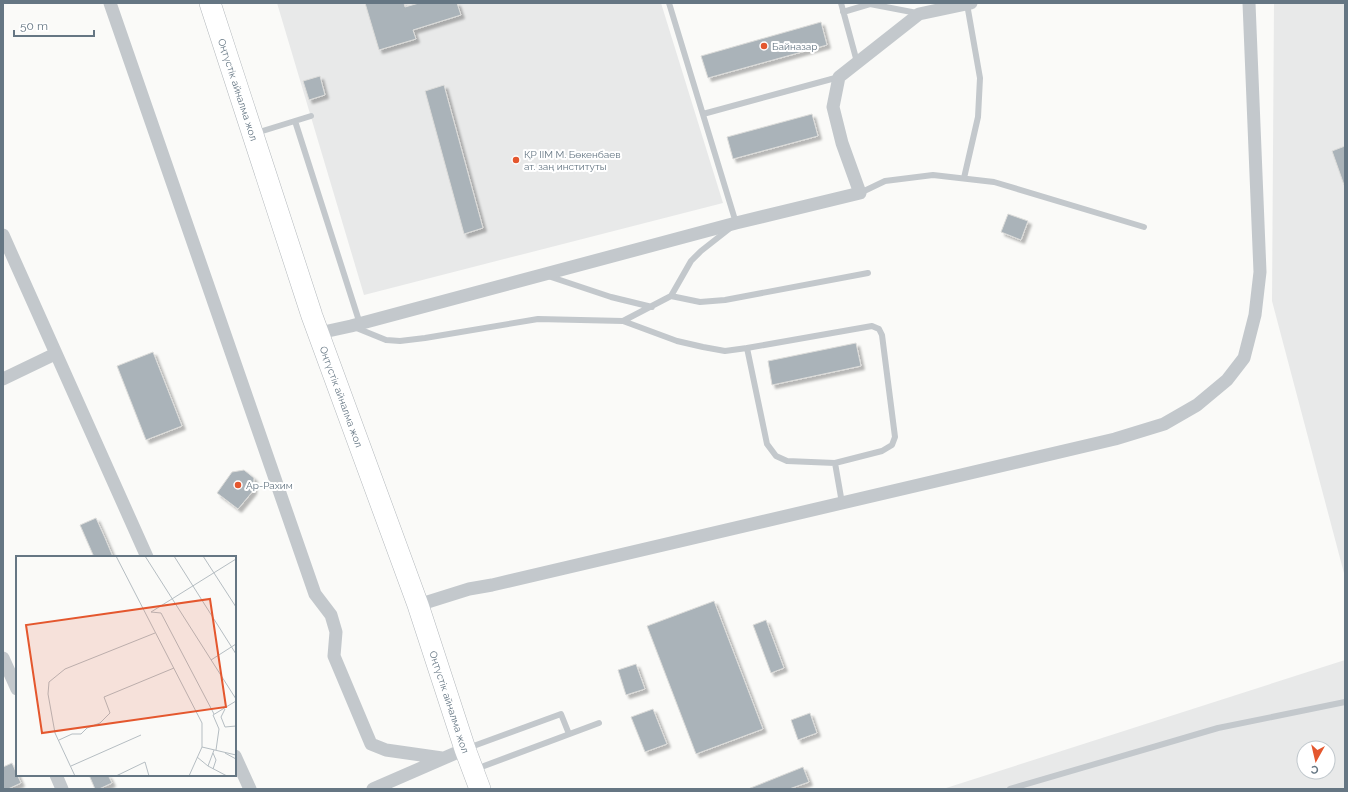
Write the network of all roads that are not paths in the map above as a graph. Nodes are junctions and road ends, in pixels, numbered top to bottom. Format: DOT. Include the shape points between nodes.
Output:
graph roads {
  1 [pos="110,3"];
  2 [pos="210,3"];
  3 [pos="669,3"];
  4 [pos="841,3"];
  5 [pos="1249,3"];
  6 [pos="870,4"];
  7 [pos="962,4"];
  8 [pos="843,12"];
  9 [pos="919,14"];
  10 [pos="857,62"];
  11 [pos="839,77"];
  12 [pos="703,114"];
  13 [pos="311,116"];
  14 [pos="295,121"];
  15 [pos="252,134"];
  16 [pos="964,178"];
  17 [pos="860,193"];
  18 [pos="736,223"];
  19 [pos="1144,227"];
  20 [pos="3,235"];
  21 [pos="868,273"];
  22 [pos="544,274"];
  23 [pos="671,296"];
  24 [pos="652,307"];
  25 [pos="623,321"];
  26 [pos="356,325"];
  27 [pos="318,334"];
  28 [pos="748,348"];
  29 [pos="55,354"];
  30 [pos="3,379"];
  31 [pos="836,463"];
  32 [pos="842,503"];
  33 [pos="146,556"];
  34 [pos="418,605"];
  35 [pos="3,658"];
  36 [pos="16,687"];
  37 [pos="1345,702"];
  38 [pos="598,723"];
  39 [pos="569,734"];
  40 [pos="464,749"];
  41 [pos="236,758"];
  42 [pos="442,758"];
  43 [pos="56,776"];
  44 [pos="476,780"];
  45 [pos="62,789"];
  46 [pos="250,789"];
  47 [pos="373,789"];
  48 [pos="1010,789"];
  1 -- 42 [label="street" via="315,594 331,616 336,632 334,656 371,744 386,750"];
  2 -- 15 [label="highway, Оңтүстік айналма жол"];
  3 -- 12 [label="lane"];
  4 -- 8 [label="lane"];
  5 -- 32 [label="street" via="1260,272 1244,358 1227,380 1197,405 1164,424 1115,439"];
  6 -- 8 [label="lane"];
  6 -- 9 [label="lane"];
  7 -- 9 [label="street"];
  7 -- 16 [label="lane" via="980,78 978,117"];
  8 -- 10 [label="lane"];
  9 -- 10 [label="street"];
  10 -- 11 [label="street"];
  11 -- 12 [label="lane"];
  11 -- 17 [label="street" via="833,107"];
  12 -- 18 [label="lane"];
  13 -- 14 [label="lane"];
  14 -- 15 [label="lane"];
  14 -- 26 [label="lane"];
  15 -- 27 [label="highway, Оңтүстік айналма жол"];
  16 -- 17 [label="lane" via="933,175 885,181"];
  16 -- 19 [label="lane" via="994,182"];
  17 -- 18 [label="street"];
  18 -- 22 [label="street"];
  18 -- 23 [label="lane" via="690,261"];
  20 -- 29 [label="street"];
  21 -- 23 [label="lane" via="725,300 700,302"];
  22 -- 24 [label="lane" via="611,297"];
  22 -- 26 [label="street"];
  23 -- 24 [label="lane"];
  24 -- 25 [label="lane"];
  25 -- 26 [label="lane" via="538,319 400,341 373,336"];
  25 -- 28 [label="lane" via="677,341 726,351"];
  26 -- 27 [label="street"];
  27 -- 34 [label="highway, Оңтүстік айналма жол"];
  28 -- 31 [label="lane" via="767,444 776,456 787,461"];
  28 -- 31 [label="lane" via="872,326 879,328 895,437 892,445 882,451"];
  29 -- 30 [label="street"];
  29 -- 33 [label="street"];
  31 -- 32 [label="lane"];
  32 -- 34 [label="street" via="469,589"];
  34 -- 40 [label="highway, Оңтүстік айналма жол"];
  35 -- 36 [label="street"];
  37 -- 48 [label="lane" via="1218,728"];
  38 -- 39 [label="lane"];
  39 -- 40 [label="lane" via="561,714"];
  39 -- 44 [label="lane"];
  40 -- 42 [label="street"];
  40 -- 44 [label="highway, Оңтүстік айналма жол"];
  41 -- 46 [label="street"];
  42 -- 47 [label="street"];
  43 -- 45 [label="street"];
}
